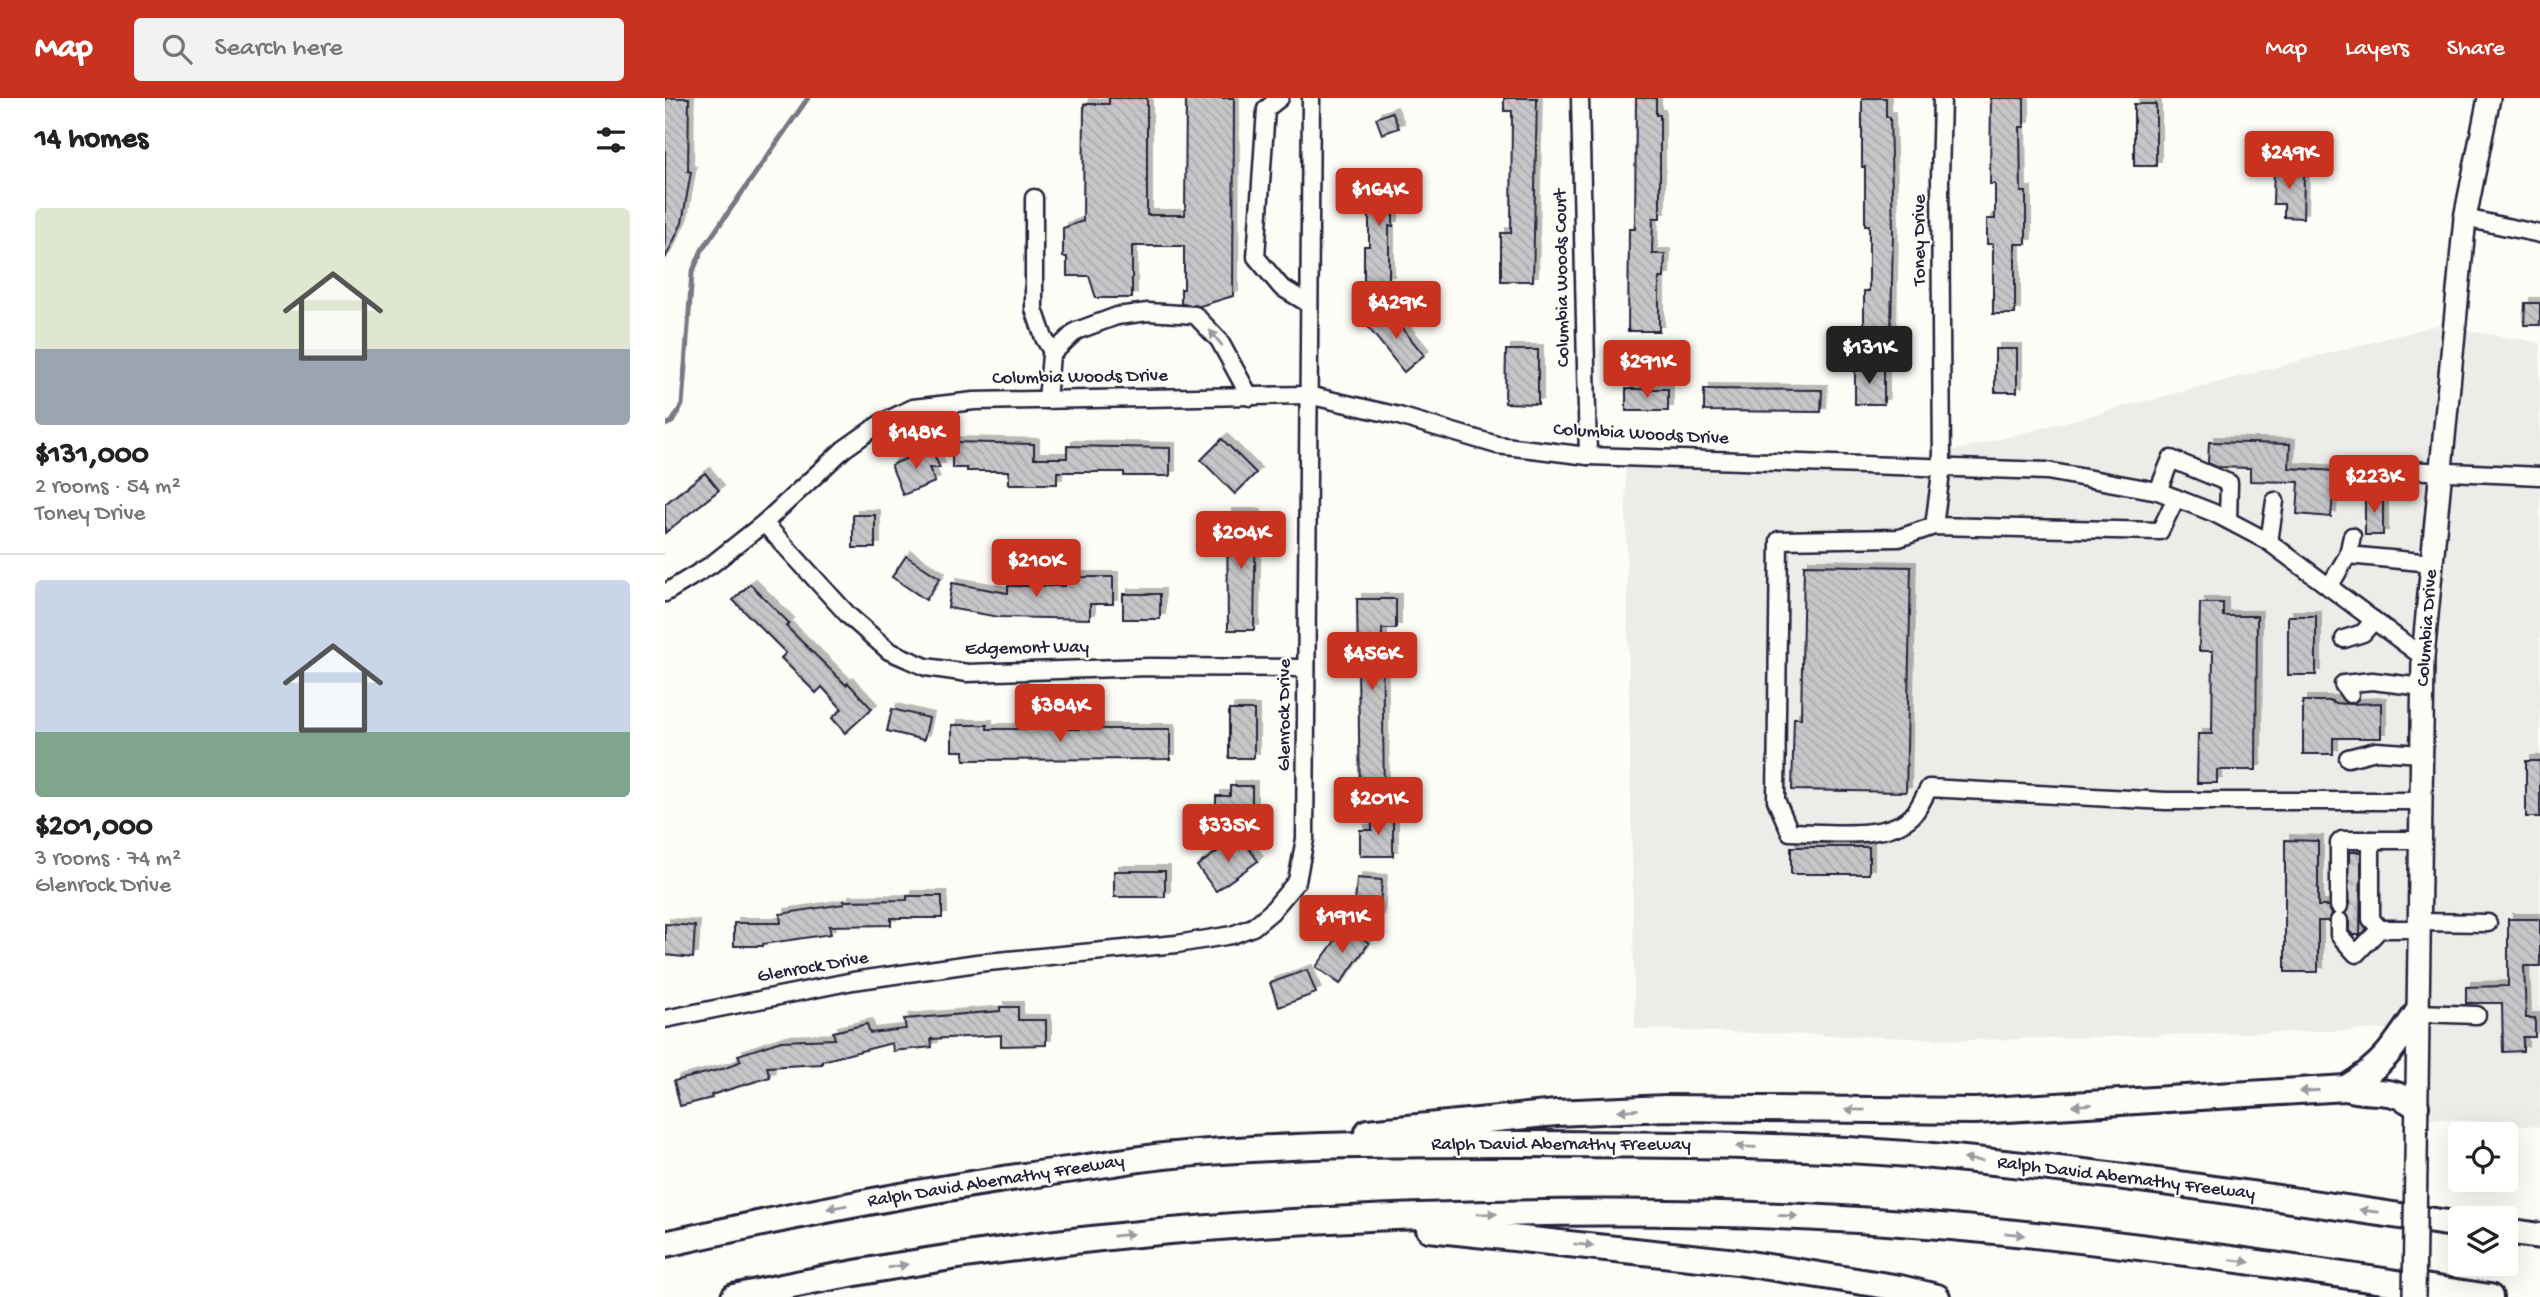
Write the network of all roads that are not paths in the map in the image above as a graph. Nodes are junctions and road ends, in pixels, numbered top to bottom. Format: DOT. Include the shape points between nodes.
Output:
graph roads {
  1 [pos="1280,98"];
  2 [pos="1311,98"];
  3 [pos="1580,98"];
  4 [pos="1943,98"];
  5 [pos="2489,98"];
  6 [pos="1034,198"];
  7 [pos="2465,218"];
  8 [pos="2540,234"];
  9 [pos="1309,304"];
  10 [pos="1053,353"];
  11 [pos="1308,396"];
  12 [pos="1250,397"];
  13 [pos="1047,400"];
  14 [pos="1588,456"];
  15 [pos="1942,466"];
  16 [pos="2441,472"];
  17 [pos="2357,473"];
  18 [pos="2540,477"];
  19 [pos="2158,491"];
  20 [pos="2176,498"];
  21 [pos="2275,501"];
  22 [pos="2228,520"];
  23 [pos="764,523"];
  24 [pos="1934,526"];
  25 [pos="2352,536"];
  26 [pos="2269,542"];
  27 [pos="2348,555"];
  28 [pos="2432,563"];
  29 [pos="2329,587"];
  30 [pos="665,593"];
  31 [pos="2374,620"];
  32 [pos="2344,639"];
  33 [pos="2423,657"];
  34 [pos="1306,668"];
  35 [pos="2423,687"];
  36 [pos="2350,694"];
  37 [pos="2422,754"];
  38 [pos="2348,758"];
  39 [pos="2421,801"];
  40 [pos="2371,840"];
  41 [pos="2420,840"];
  42 [pos="2488,923"];
  43 [pos="2419,926"];
  44 [pos="2380,929"];
  45 [pos="2417,1013"];
  46 [pos="2477,1015"];
  47 [pos="665,1019"];
  48 [pos="2346,1088"];
  49 [pos="2416,1106"];
  50 [pos="1176,1155"];
  51 [pos="1321,1220"];
  52 [pos="2448,1223"];
  53 [pos="2518,1233"];
  54 [pos="2540,1236"];
  55 [pos="665,1244"];
  56 [pos="734,1297"];
  57 [pos="1937,1297"];
  58 [pos="2414,1297"];
  59 [pos="2490,1297"];
  1 -- 9 [label="street" via="1266,109 1256,257 1281,287"];
  2 -- 9 [label="street, Glenrock Drive"];
  3 -- 14 [label="street, Columbia Woods Court"];
  4 -- 15 [label="street, Toney Drive"];
  5 -- 7 [label="main road, Columbia Drive"];
  6 -- 10 [label="street" via="1034,309"];
  7 -- 8 [label="street"];
  7 -- 16 [label="main road, Columbia Drive"];
  9 -- 11 [label="street, Glenrock Drive"];
  12 -- 10 [label="street, one-way" via="1219,340 1195,315 1148,312 1117,316 1076,331"];
  10 -- 13 [label="street"];
  11 -- 12 [label="street, Columbia Woods Drive"];
  11 -- 14 [label="street, Columbia Woods Drive" via="1497,445"];
  11 -- 34 [label="street, Glenrock Drive"];
  12 -- 13 [label="street, Columbia Woods Drive"];
  13 -- 23 [label="street, Columbia Woods Drive" via="913,408 844,449"];
  14 -- 15 [label="street, Columbia Woods Drive"];
  15 -- 19 [label="street, Columbia Woods Drive" via="2047,471"];
  15 -- 24 [label="street, Toney Drive"];
  16 -- 17 [label="street"];
  16 -- 18 [label="street"];
  16 -- 28 [label="main road, Columbia Drive"];
  19 -- 20 [label="street, Columbia Woods Drive"];
  19 -- 22 [label="street" via="2171,459 2229,483"];
  20 -- 22 [label="street, Columbia Woods Drive"];
  20 -- 24 [label="street" via="2160,531"];
  21 -- 26 [label="street"];
  22 -- 26 [label="street, Columbia Woods Drive"];
  23 -- 30 [label="street, Columbia Woods Drive" via="711,565"];
  23 -- 34 [label="street, Edgemont Way" via="849,616 889,651 926,667 968,673"];
  24 -- 39 [label="street" via="1899,538 1779,540 1776,800 1790,832 1874,832 1892,827 1912,816 1929,788 2167,801"];
  25 -- 27 [label="street"];
  26 -- 29 [label="street, Columbia Woods Drive"];
  27 -- 28 [label="street"];
  27 -- 29 [label="street"];
  28 -- 33 [label="main road, Columbia Drive"];
  29 -- 31 [label="street, Columbia Woods Drive"];
  31 -- 32 [label="street" via="2364,633"];
  31 -- 33 [label="street, Columbia Woods Drive"];
  33 -- 35 [label="main road, Columbia Drive"];
  34 -- 47 [label="street, Glenrock Drive" via="1305,839 1297,881 1253,927 1177,944 1039,956 853,981"];
  35 -- 36 [label="street" via="2372,681 2343,684"];
  35 -- 37 [label="main road, Columbia Drive"];
  37 -- 38 [label="street" via="2376,751"];
  37 -- 39 [label="main road, Columbia Drive"];
  39 -- 41 [label="main road, Columbia Drive"];
  40 -- 41 [label="street"];
  40 -- 44 [label="street" via="2366,913"];
  40 -- 44 [label="street" via="2339,843 2339,935 2356,954"];
  41 -- 43 [label="main road, Columbia Drive"];
  42 -- 43 [label="street"];
  43 -- 44 [label="street"];
  43 -- 45 [label="main road, Columbia Drive"];
  45 -- 46 [label="street"];
  45 -- 48 [label="highway" via="2371,1072"];
  45 -- 49 [label="main road, Columbia Drive"];
  48 -- 49 [label="highway" via="2387,1091"];
  48 -- 50 [label="highway, one-way" via="1975,1111 1666,1108 1556,1113"];
  49 -- 58 [label="main road, Columbia Drive, bridge"];
  52 -- 50 [label="highway, Ralph David Abernathy Freeway, one-way" via="1972,1159 1839,1150 1457,1144"];
  50 -- 55 [label="highway, Ralph David Abernathy Freeway, one-way" via="825,1209"];
  56 -- 51 [label="highway, one-way" via="1044,1243"];
  51 -- 57 [label="highway, one-way" via="1737,1262"];
  51 -- 59 [label="highway, one-way" via="1610,1211 1927,1225 2091,1241"];
  53 -- 54 [label="highway"];
}
